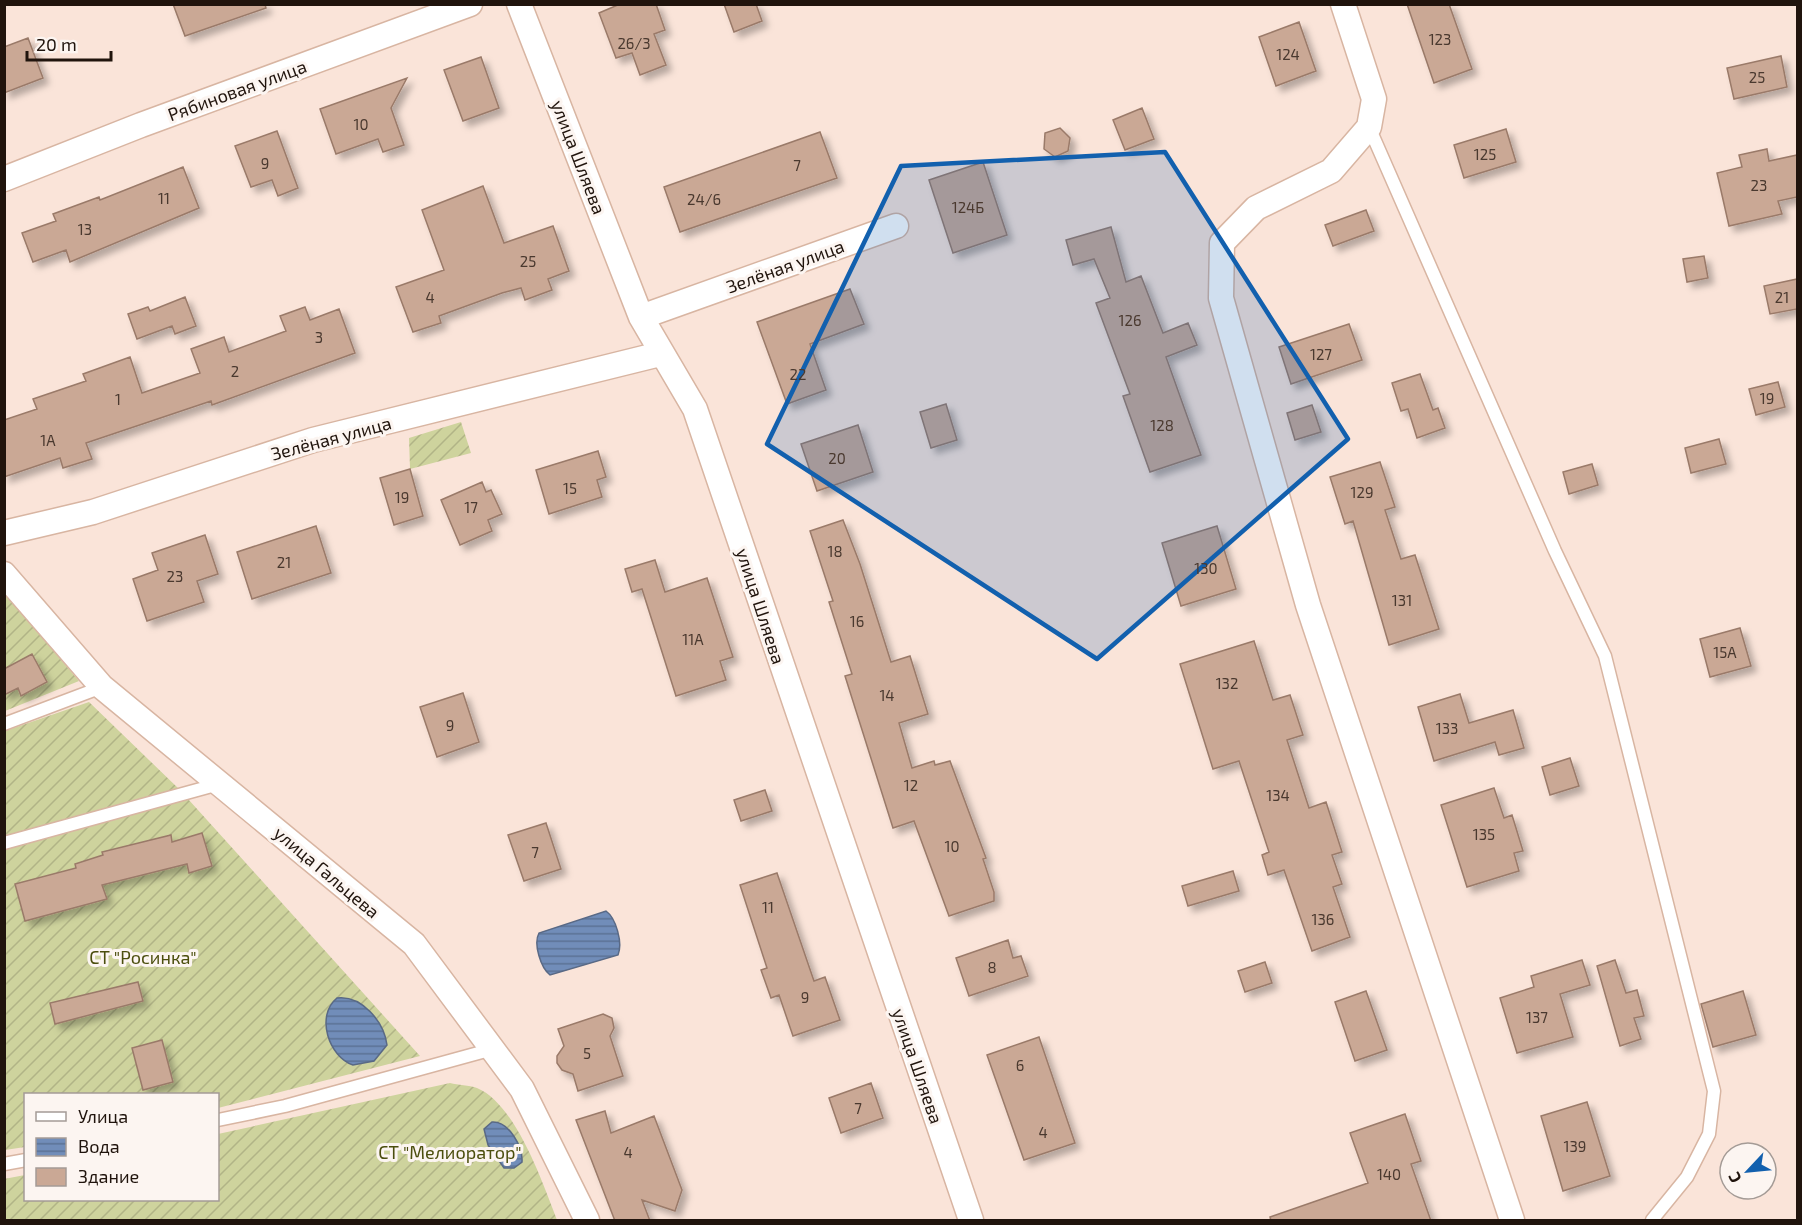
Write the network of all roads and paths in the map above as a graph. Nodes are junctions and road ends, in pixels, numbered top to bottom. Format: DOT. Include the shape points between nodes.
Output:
graph roads {
  1 [pos="470,4"];
  2 [pos="519,4"];
  3 [pos="1342,4"];
  4 [pos="1370,127"];
  5 [pos="4,179"];
  6 [pos="896,225"];
  7 [pos="641,317"];
  8 [pos="660,354"];
  9 [pos="4,533"];
  10 [pos="4,574"];
  11 [pos="102,687"];
  12 [pos="4,724"];
  13 [pos="220,783"];
  14 [pos="4,843"];
  15 [pos="493,1049"];
  16 [pos="219,1120"];
  17 [pos="24,1160"];
  18 [pos="4,1164"];
  19 [pos="587,1221"];
  20 [pos="971,1221"];
  21 [pos="1512,1221"];
  22 [pos="1652,1221"];
  1 -- 5 [label="street, Рябиновая улица"];
  2 -- 7 [label="street, улица Шляева"];
  3 -- 4 [label="street" via="1374,99"];
  4 -- 21 [label="street" via="1331,171 1256,208 1221,243 1221,298 1308,605"];
  4 -- 22 [label="lane" via="1555,551 1605,656 1714,1091 1709,1134 1687,1177"];
  6 -- 7 [label="street, Зелёная улица"];
  7 -- 8 [label="street, улица Шляева"];
  8 -- 9 [label="street, Зелёная улица" via="313,440 93,512"];
  8 -- 20 [label="street, улица Шляева" via="696,409"];
  10 -- 11 [label="street, улица Гальцева"];
  11 -- 12 [label="lane"];
  11 -- 13 [label="street, улица Гальцева"];
  13 -- 14 [label="lane"];
  13 -- 15 [label="street, улица Гальцева" via="414,944"];
  15 -- 16 [label="lane" via="285,1106"];
  15 -- 19 [label="street, улица Гальцева" via="522,1089"];
  17 -- 18 [label="lane"];
}
